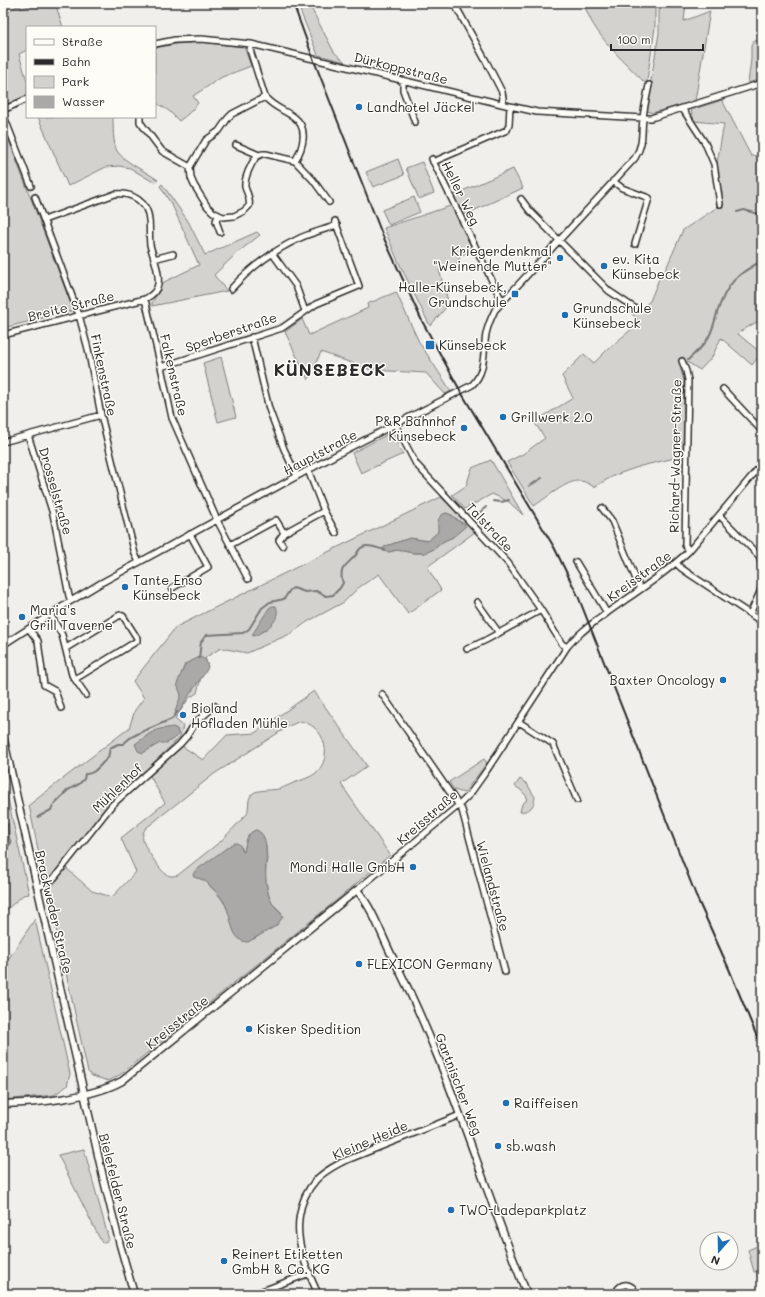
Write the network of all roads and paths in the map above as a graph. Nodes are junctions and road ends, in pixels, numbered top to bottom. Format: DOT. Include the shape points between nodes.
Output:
graph roads {
  1 [pos="454,3"];
  2 [pos="3,8"];
  3 [pos="3,15"];
  4 [pos="156,44"];
  5 [pos="251,44"];
  6 [pos="403,81"];
  7 [pos="762,83"];
  8 [pos="648,85"];
  9 [pos="266,97"];
  10 [pos="26,99"];
  11 [pos="502,104"];
  12 [pos="510,106"];
  13 [pos="682,108"];
  14 [pos="3,110"];
  15 [pos="3,114"];
  16 [pos="140,118"];
  17 [pos="643,118"];
  18 [pos="415,122"];
  19 [pos="236,145"];
  20 [pos="259,155"];
  21 [pos="295,161"];
  22 [pos="190,167"];
  23 [pos="613,180"];
  24 [pos="31,186"];
  25 [pos="35,197"];
  26 [pos="521,199"];
  27 [pos="329,202"];
  28 [pos="720,204"];
  29 [pos="218,215"];
  30 [pos="44,220"];
  31 [pos="220,232"];
  32 [pos="559,240"];
  33 [pos="635,244"];
  34 [pos="173,254"];
  35 [pos="272,254"];
  36 [pos="154,259"];
  37 [pos="231,289"];
  38 [pos="145,299"];
  39 [pos="504,300"];
  40 [pos="636,309"];
  41 [pos="305,311"];
  42 [pos="78,315"];
  43 [pos="3,334"];
  44 [pos="252,337"];
  45 [pos="682,361"];
  46 [pos="161,367"];
  47 [pos="723,389"];
  48 [pos="101,415"];
  49 [pos="395,424"];
  50 [pos="762,431"];
  51 [pos="28,435"];
  52 [pos="3,442"];
  53 [pos="762,464"];
  54 [pos="308,470"];
  55 [pos="297,476"];
  56 [pos="602,508"];
  57 [pos="324,511"];
  58 [pos="719,515"];
  59 [pos="217,520"];
  60 [pos="284,533"];
  61 [pos="336,533"];
  62 [pos="190,534"];
  63 [pos="230,545"];
  64 [pos="283,546"];
  65 [pos="689,551"];
  66 [pos="140,562"];
  67 [pos="576,562"];
  68 [pos="676,563"];
  69 [pos="762,570"];
  70 [pos="248,579"];
  71 [pos="762,585"];
  72 [pos="172,588"];
  73 [pos="640,589"];
  74 [pos="71,601"];
  75 [pos="477,602"];
  76 [pos="541,610"];
  77 [pos="607,613"];
  78 [pos="50,614"];
  79 [pos="750,614"];
  80 [pos="762,622"];
  81 [pos="29,629"];
  82 [pos="499,633"];
  83 [pos="3,645"];
  84 [pos="66,648"];
  85 [pos="567,648"];
  86 [pos="467,649"];
  87 [pos="75,679"];
  88 [pos="382,694"];
  89 [pos="86,695"];
  90 [pos="216,706"];
  91 [pos="61,708"];
  92 [pos="519,722"];
  93 [pos="3,736"];
  94 [pos="5,753"];
  95 [pos="577,800"];
  96 [pos="459,805"];
  97 [pos="38,887"];
  98 [pos="356,890"];
  99 [pos="505,972"];
  100 [pos="84,1094"];
  101 [pos="3,1104"];
  102 [pos="460,1115"];
  103 [pos="310,1274"];
  104 [pos="134,1294"];
  105 [pos="254,1294"];
  106 [pos="318,1294"];
  107 [pos="527,1294"];
  108 [pos="616,1294"];
  109 [pos="636,1294"];
  1 -- 11 [label="street" via="502,92"];
  2 -- 3 [label="street"];
  4 -- 5 [label="street, Dürkoppstraße" via="201,38"];
  5 -- 6 [label="street, Dürkoppstraße"];
  5 -- 9 [label="street" via="250,50"];
  6 -- 11 [label="street, Dürkoppstraße"];
  6 -- 18 [label="street" via="403,90"];
  7 -- 13 [label="street, Dürkoppstraße"];
  8 -- 17 [label="street, Hauptstraße"];
  9 -- 21 [label="street" via="273,105 300,123 303,141"];
  9 -- 22 [label="street" via="232,114 219,131 206,140"];
  10 -- 14 [label="street"];
  11 -- 12 [label="street, Dürkoppstraße"];
  12 -- 17 [label="street, Dürkoppstraße" via="537,112"];
  12 -- 39 [label="street, Heller Weg" via="507,130 433,160"];
  13 -- 17 [label="street, Dürkoppstraße"];
  13 -- 28 [label="street" via="705,143 714,164"];
  15 -- 24 [label="street"];
  16 -- 22 [label="street" via="140,122 162,151"];
  17 -- 23 [label="street, Hauptstraße" via="642,144 639,151"];
  19 -- 20 [label="street"];
  20 -- 21 [label="street" via="266,154"];
  20 -- 29 [label="street" via="253,161 246,180 249,206 234,216"];
  21 -- 27 [label="street"];
  22 -- 29 [label="street" via="194,186"];
  23 -- 32 [label="street, Hauptstraße"];
  23 -- 33 [label="street" via="622,188 649,198"];
  25 -- 30 [label="street, Finkenstraße"];
  26 -- 32 [label="street"];
  29 -- 31 [label="street" via="216,221"];
  30 -- 36 [label="street" via="115,194 132,196 141,202 147,212"];
  30 -- 42 [label="street, Finkenstraße"];
  32 -- 39 [label="street, Hauptstraße"];
  32 -- 40 [label="street" via="609,291"];
  34 -- 36 [label="street"];
  35 -- 37 [label="street, Sperberstraße"];
  35 -- 41 [label="street" via="296,286"];
  35 -- 41 [label="street, Sperberstraße" via="336,223 359,286"];
  36 -- 38 [label="street" via="158,284 156,291"];
  38 -- 42 [label="street, Breite Straße"];
  38 -- 46 [label="street, Falkenstraße"];
  39 -- 49 [label="street, Hauptstraße" via="495,310 488,325 483,365 472,385"];
  41 -- 44 [label="street, Sperberstraße" via="282,328"];
  42 -- 43 [label="street, Breite Straße"];
  42 -- 48 [label="street, Finkenstraße" via="88,348"];
  44 -- 46 [label="street, Sperberstraße"];
  44 -- 55 [label="street" via="269,409"];
  45 -- 65 [label="street, Richard-Wagner-Straße" via="688,380 685,545"];
  46 -- 59 [label="street, Falkenstraße" via="172,418"];
  47 -- 50 [label="street"];
  48 -- 51 [label="street"];
  48 -- 66 [label="street, Finkenstraße" via="135,554"];
  49 -- 54 [label="street, Hauptstraße"];
  49 -- 76 [label="street, Talstraße" via="416,464 508,563"];
  51 -- 52 [label="street"];
  51 -- 74 [label="street, Drosselstraße" via="53,514"];
  53 -- 58 [label="street, Kreisstraße"];
  54 -- 55 [label="street, Hauptstraße"];
  54 -- 57 [label="street"];
  55 -- 59 [label="street, Hauptstraße"];
  56 -- 73 [label="street" via="612,521"];
  57 -- 60 [label="street"];
  57 -- 61 [label="street"];
  58 -- 65 [label="street, Kreisstraße"];
  58 -- 69 [label="street" via="760,557"];
  59 -- 62 [label="street, Hauptstraße"];
  59 -- 63 [label="street, Falkenstraße"];
  60 -- 63 [label="street" via="276,520"];
  60 -- 64 [label="street" via="279,540"];
  62 -- 66 [label="street, Hauptstraße"];
  62 -- 72 [label="street" via="208,567"];
  63 -- 70 [label="street, Falkenstraße"];
  65 -- 68 [label="street, Kreisstraße"];
  66 -- 74 [label="street, Hauptstraße"];
  67 -- 77 [label="street"];
  68 -- 73 [label="street, Kreisstraße"];
  68 -- 79 [label="street"];
  71 -- 79 [label="street"];
  73 -- 77 [label="street, Kreisstraße"];
  74 -- 78 [label="street, Hauptstraße"];
  75 -- 82 [label="street"];
  76 -- 82 [label="street"];
  76 -- 85 [label="street, Talstraße"];
  77 -- 85 [label="street, Kreisstraße" via="584,630"];
  78 -- 81 [label="street, Hauptstraße"];
  78 -- 84 [label="street"];
  79 -- 80 [label="street"];
  81 -- 83 [label="street, Hauptstraße"];
  81 -- 91 [label="street" via="38,641 44,685 55,691"];
  82 -- 86 [label="street"];
  84 -- 87 [label="street"];
  84 -- 87 [label="street" via="120,615 124,616 137,638 137,641"];
  85 -- 92 [label="street, Kreisstraße"];
  87 -- 89 [label="street"];
  88 -- 96 [label="street, Wielandstraße"];
  90 -- 97 [label="street, Mühlenhof" via="196,722 180,744 112,805 55,877"];
  92 -- 95 [label="street" via="553,744"];
  92 -- 96 [label="street, Kreisstraße" via="470,794"];
  93 -- 94 [label="street, Brackweder Straße"];
  94 -- 97 [label="street, Brackweder Straße"];
  96 -- 98 [label="street, Kreisstraße"];
  96 -- 99 [label="street, Wielandstraße"];
  97 -- 100 [label="street, Brackweder Straße"];
  98 -- 100 [label="street, Kreisstraße" via="122,1081"];
  98 -- 102 [label="street, Gartnischer Weg" via="366,901 401,973 439,1059"];
  100 -- 101 [label="street, Kreisstraße" via="60,1099"];
  100 -- 104 [label="street, Bielefelder Straße"];
  102 -- 103 [label="street, Kleine Heide" via="342,1162 316,1180 302,1206 298,1225 303,1256"];
  102 -- 107 [label="street, Gartnischer Weg"];
  103 -- 105 [label="street"];
  103 -- 106 [label="street, Kleine Heide"];
  108 -- 109 [label="street" via="618,1288 627,1285 633,1288"];
}
